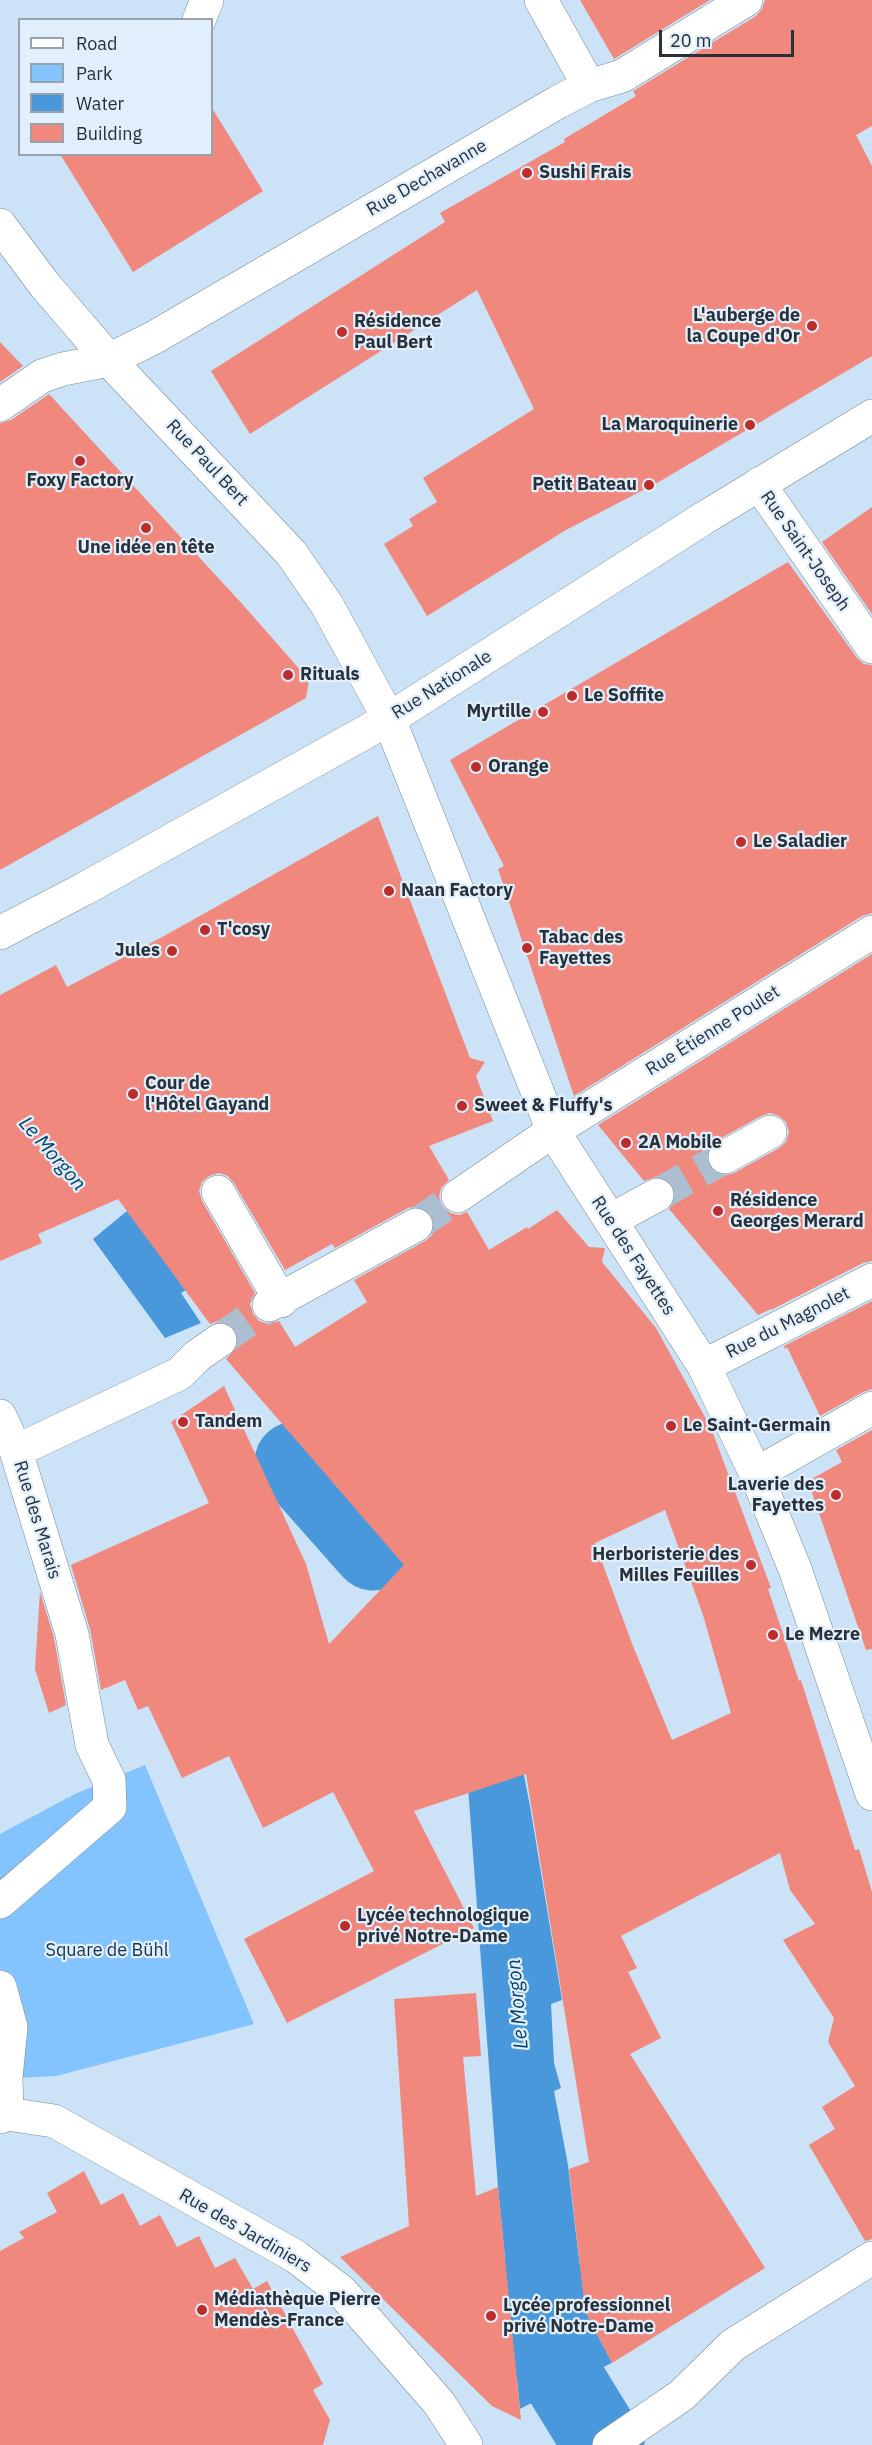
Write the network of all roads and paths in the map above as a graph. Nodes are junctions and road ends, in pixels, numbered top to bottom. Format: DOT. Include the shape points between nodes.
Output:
graph roads {
  1 [pos="207,0"];
  2 [pos="541,0"];
  3 [pos="746,0"];
  4 [pos="200,18"];
  5 [pos="589,86"];
  6 [pos="0,225"];
  7 [pos="109,360"];
  8 [pos="0,405"];
  9 [pos="872,416"];
  10 [pos="759,484"];
  11 [pos="872,647"];
  12 [pos="389,719"];
  13 [pos="872,932"];
  14 [pos="0,933"];
  15 [pos="553,1131"];
  16 [pos="771,1132"];
  17 [pos="725,1157"];
  18 [pos="218,1192"];
  19 [pos="657,1195"];
  20 [pos="458,1196"];
  21 [pos="611,1220"];
  22 [pos="416,1225"];
  23 [pos="872,1281"];
  24 [pos="220,1340"];
  25 [pos="704,1366"];
  26 [pos="872,1408"];
  27 [pos="0,1416"];
  28 [pos="8,1450"];
  29 [pos="756,1474"];
  30 [pos="872,1794"];
  31 [pos="0,1902"];
  32 [pos="0,1987"];
  33 [pos="4,2116"];
  34 [pos="872,2258"];
  35 [pos="466,2445"];
  36 [pos="609,2445"];
  1 -- 4 [label="street"];
  2 -- 5 [label="street"];
  3 -- 5 [label="street, Rue Dechavanne" via="622,76"];
  5 -- 7 [label="street, Rue Dechavanne"];
  6 -- 7 [label="street, Rue Paul Bert"];
  7 -- 8 [label="street, Rue Dechavanne" via="42,376"];
  7 -- 12 [label="street, Rue Paul Bert" via="291,553 327,605"];
  9 -- 10 [label="street, Rue Nationale"];
  10 -- 11 [label="street, Rue Saint-Joseph"];
  10 -- 12 [label="street, Rue Nationale"];
  12 -- 14 [label="street, Rue Nationale"];
  12 -- 15 [label="street, Rue des Fayettes"];
  13 -- 15 [label="street, Rue Étienne Poulet"];
  15 -- 20 [label="street"];
  15 -- 21 [label="street, Rue des Fayettes"];
  16 -- 17 [label="street"];
  18 -- 22 [label="street" via="275,1303"];
  19 -- 21 [label="street"];
  21 -- 25 [label="street, Rue des Fayettes"];
  23 -- 25 [label="street, Rue du Magnolet"];
  24 -- 28 [label="street, Rue des Marais" via="179,1374"];
  25 -- 29 [label="street, Rue des Fayettes"];
  26 -- 29 [label="street"];
  27 -- 28 [label="street"];
  28 -- 31 [label="street, Rue des Marais" via="72,1634 92,1746 109,1780 110,1807"];
  29 -- 30 [label="street, Rue des Fayettes" via="795,1569"];
  32 -- 33 [label="street" via="11,2027"];
  33 -- 35 [label="street, Rue des Jardiniers" via="54,2121 295,2256 342,2292 439,2403"];
  34 -- 36 [label="street" via="733,2345 682,2395"];
}
